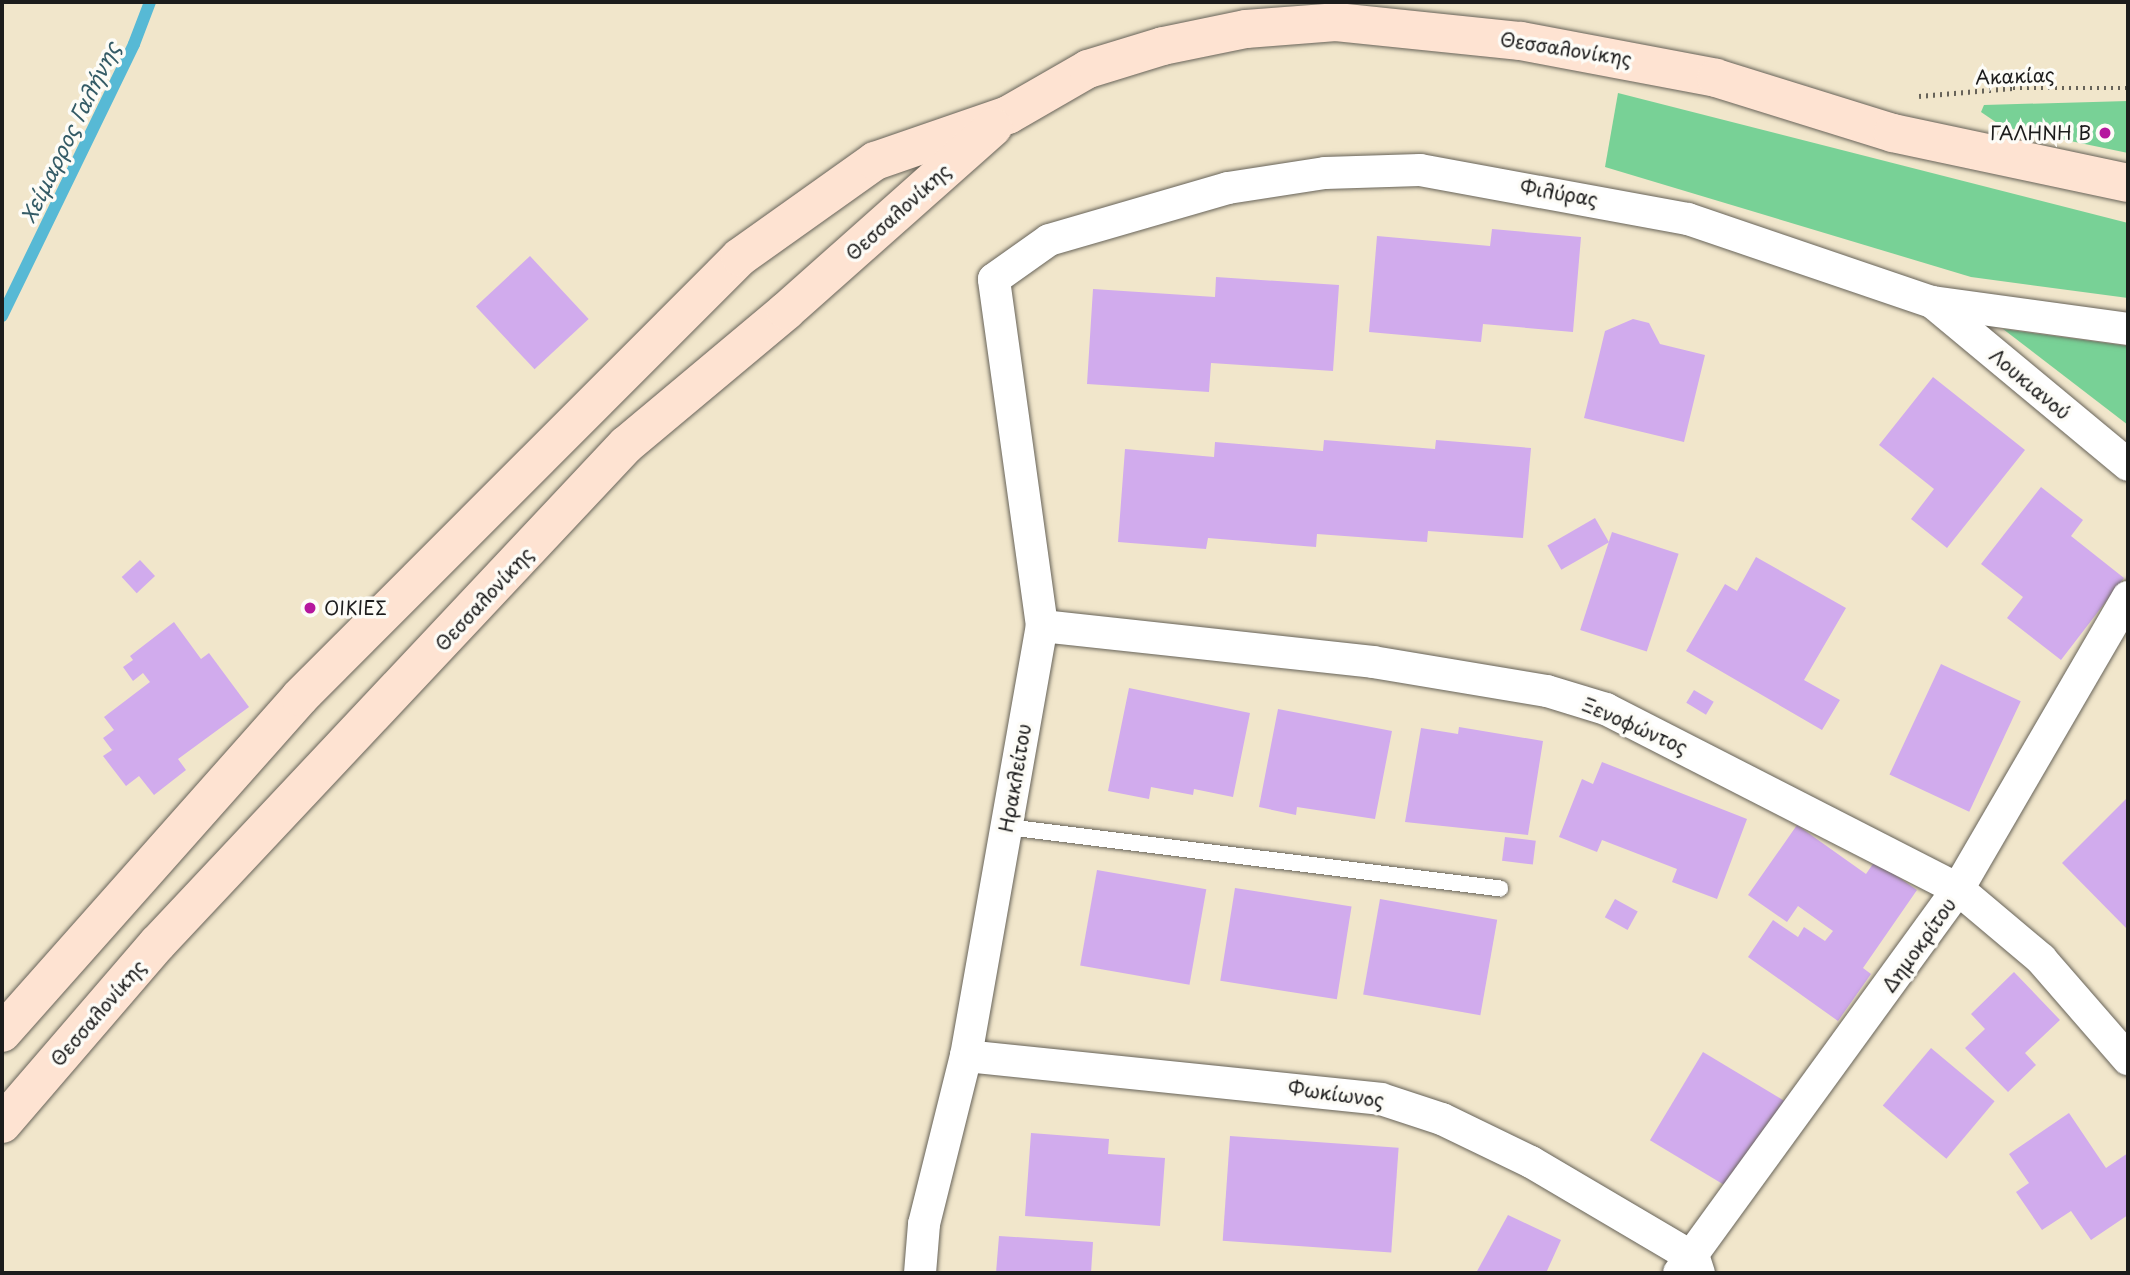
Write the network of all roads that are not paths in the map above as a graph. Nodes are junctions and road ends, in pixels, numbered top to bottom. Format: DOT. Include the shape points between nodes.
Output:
graph roads {
  1 [pos="1008,115"];
  2 [pos="2128,183"];
  3 [pos="994,279"];
  4 [pos="1932,302"];
  5 [pos="2128,329"];
  6 [pos="2128,466"];
  7 [pos="2128,597"];
  8 [pos="1042,626"];
  9 [pos="1007,827"];
  10 [pos="1500,888"];
  11 [pos="1958,889"];
  12 [pos="2,1033"];
  13 [pos="966,1056"];
  14 [pos="2128,1059"];
  15 [pos="2,1125"];
  16 [pos="1691,1268"];
  17 [pos="920,1273"];
  1 -- 2 [label="main road, Θεσσαλονίκης" via="1088,69 1163,46 1246,29 1336,22 1521,40 1615,55 1716,78 1893,133"];
  1 -- 12 [label="main road, Θεσσαλονίκης" via="875,161 740,257 300,697"];
  1 -- 15 [label="main road, Θεσσαλονίκης" via="626,445 157,944"];
  3 -- 4 [label="street, Φιλύρας" via="1049,240 1228,188 1325,173 1420,170 1688,219"];
  3 -- 8 [label="street, Ηρακλείτου"];
  4 -- 5 [label="street, Φιλύρας"];
  4 -- 6 [label="street, Λουκιανού"];
  7 -- 11 [label="street, Δημοκρίτου"];
  8 -- 9 [label="street, Ηρακλείτου"];
  8 -- 11 [label="street, Ξενοφώντος" via="1373,662 1547,691 1606,709 1667,737"];
  9 -- 10 [label="lane"];
  9 -- 13 [label="street, Ηρακλείτου"];
  11 -- 14 [label="street, Ξενοφώντος" via="2041,959 2118,1041"];
  11 -- 16 [label="street, Δημοκρίτου"];
  13 -- 16 [label="street, Φωκίωνος" via="1381,1099 1443,1119 1531,1162"];
  13 -- 17 [label="street, Ηρακλείτου" via="924,1224"];
}
